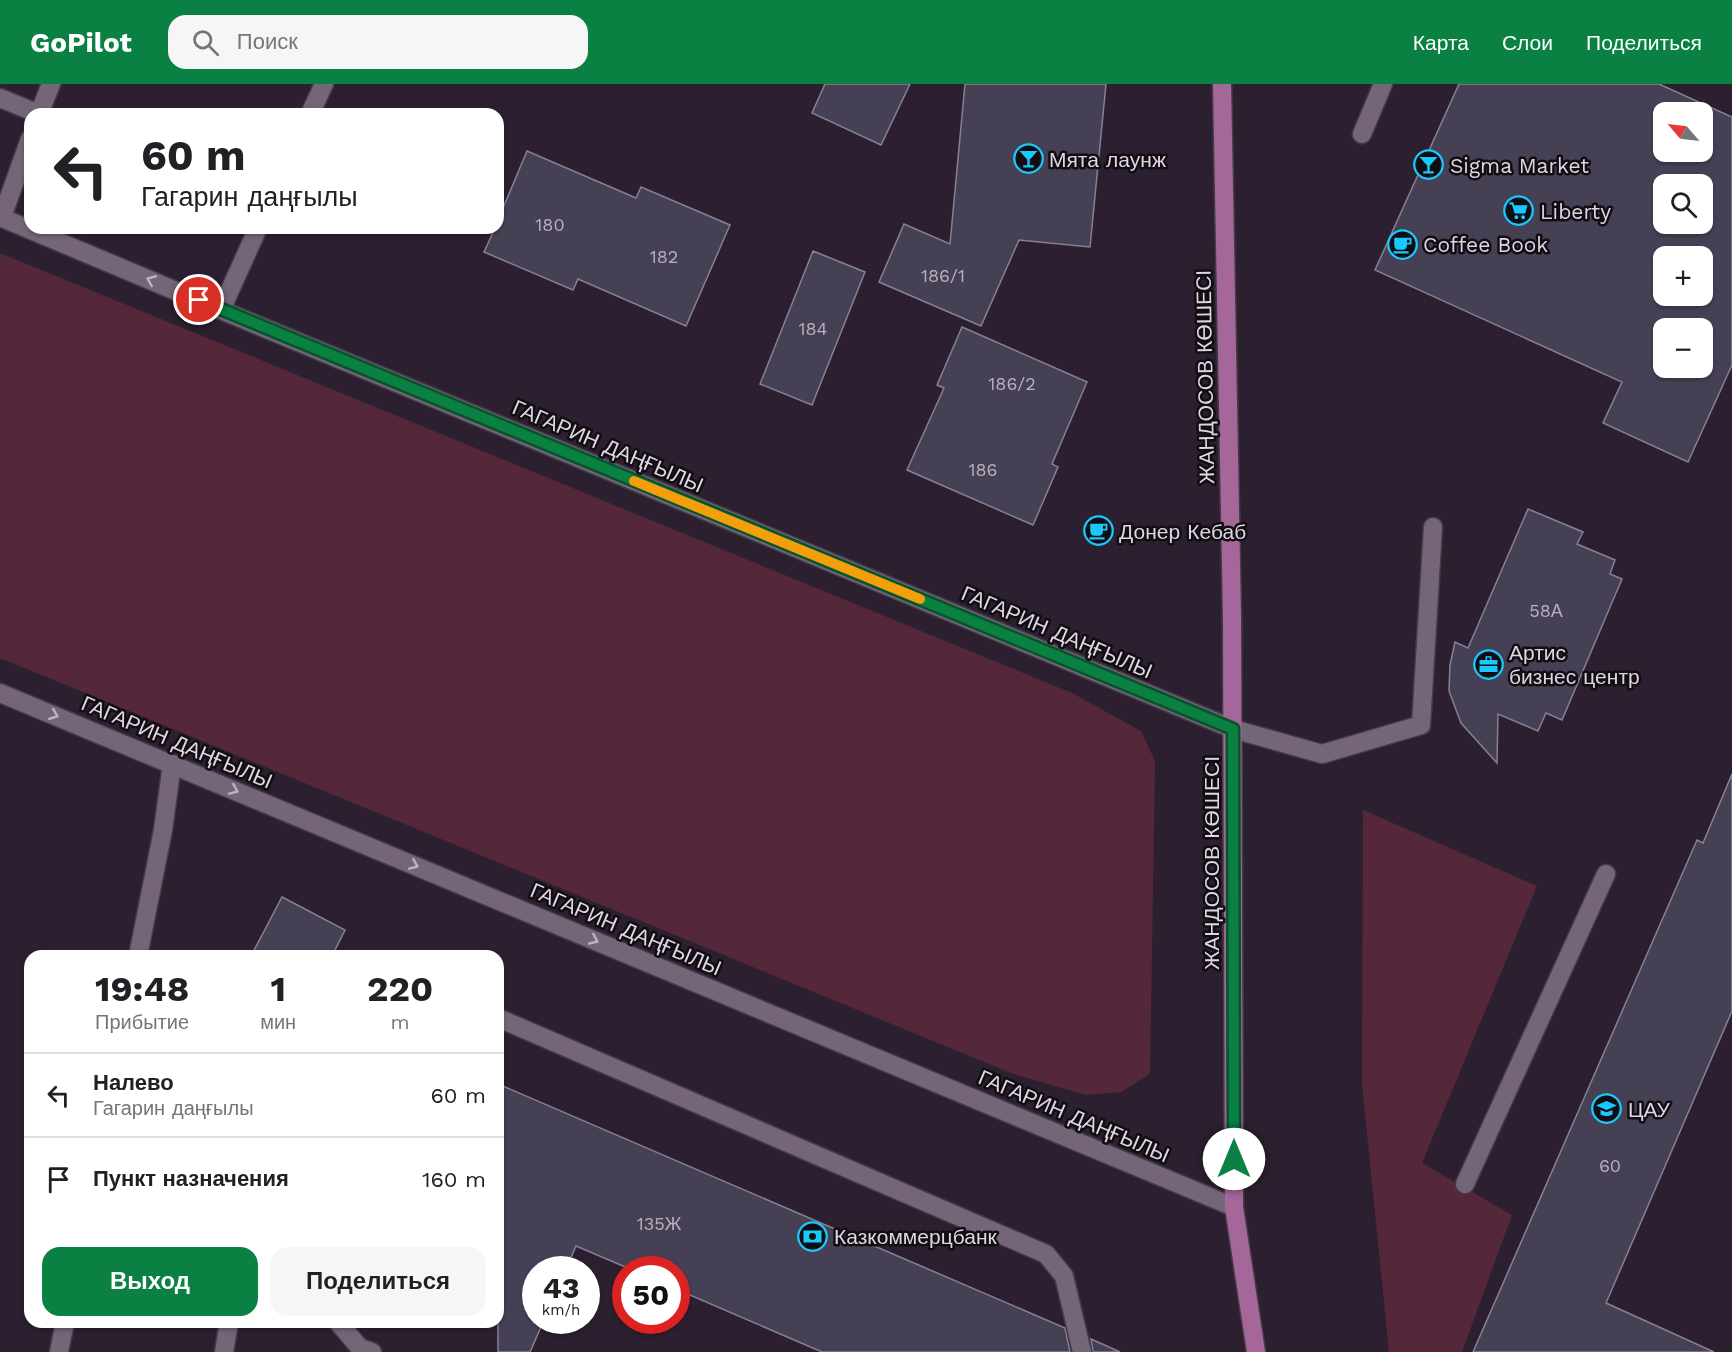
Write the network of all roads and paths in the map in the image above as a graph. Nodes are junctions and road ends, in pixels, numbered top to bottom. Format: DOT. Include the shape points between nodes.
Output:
graph roads {
  1 [pos="51,84"];
  2 [pos="324,84"];
  3 [pos="1222,84"];
  4 [pos="1383,84"];
  5 [pos="0,98"];
  6 [pos="24,108"];
  7 [pos="41,108"];
  8 [pos="313,108"];
  9 [pos="1362,134"];
  10 [pos="24,155"];
  11 [pos="1,217"];
  12 [pos="24,227"];
  13 [pos="41,234"];
  14 [pos="255,234"];
  15 [pos="220,310"];
  16 [pos="1433,527"];
  17 [pos="0,693"];
  18 [pos="1233,729"];
  19 [pos="172,764"];
  20 [pos="1606,874"];
  21 [pos="139,950"];
  22 [pos="504,1021"];
  23 [pos="1465,1184"];
  24 [pos="1234,1207"];
  25 [pos="64,1328"];
  26 [pos="229,1328"];
  27 [pos="343,1328"];
  28 [pos="58,1352"];
  29 [pos="224,1352"];
  30 [pos="372,1352"];
  31 [pos="1082,1352"];
  32 [pos="1256,1352"];
  1 -- 7 [label="street"];
  2 -- 8 [label="street"];
  3 -- 18 [label="main road, ЖАНДОСОВ КӨШЕСІ"];
  4 -- 9 [label="street"];
  5 -- 6 [label="street"];
  10 -- 11 [label="street"];
  12 -- 11 [label="street, ГАГАРИН ДАҢҒЫЛЫ, one-way"];
  15 -- 13 [label="street, ГАГАРИН ДАҢҒЫЛЫ, one-way"];
  14 -- 15 [label="street"];
  15 -- 18 [label="street, ГАГАРИН ДАҢҒЫЛЫ"];
  16 -- 18 [label="street, ГАГАРИН ДАҢҒЫЛЫ" via="1421,724 1322,754"];
  17 -- 19 [label="street, ГАГАРИН ДАҢҒЫЛЫ, one-way"];
  18 -- 24 [label="main road, ЖАНДОСОВ КӨШЕСІ"];
  19 -- 21 [label="street"];
  19 -- 24 [label="street, ГАГАРИН ДАҢҒЫЛЫ, one-way"];
  20 -- 23 [label="street"];
  22 -- 31 [label="street" via="1046,1254 1064,1276"];
  24 -- 32 [label="main road, ЖАНДОСОВ КӨШЕСІ"];
  25 -- 28 [label="street"];
  26 -- 29 [label="street"];
  27 -- 30 [label="street" via="360,1348"];
}
